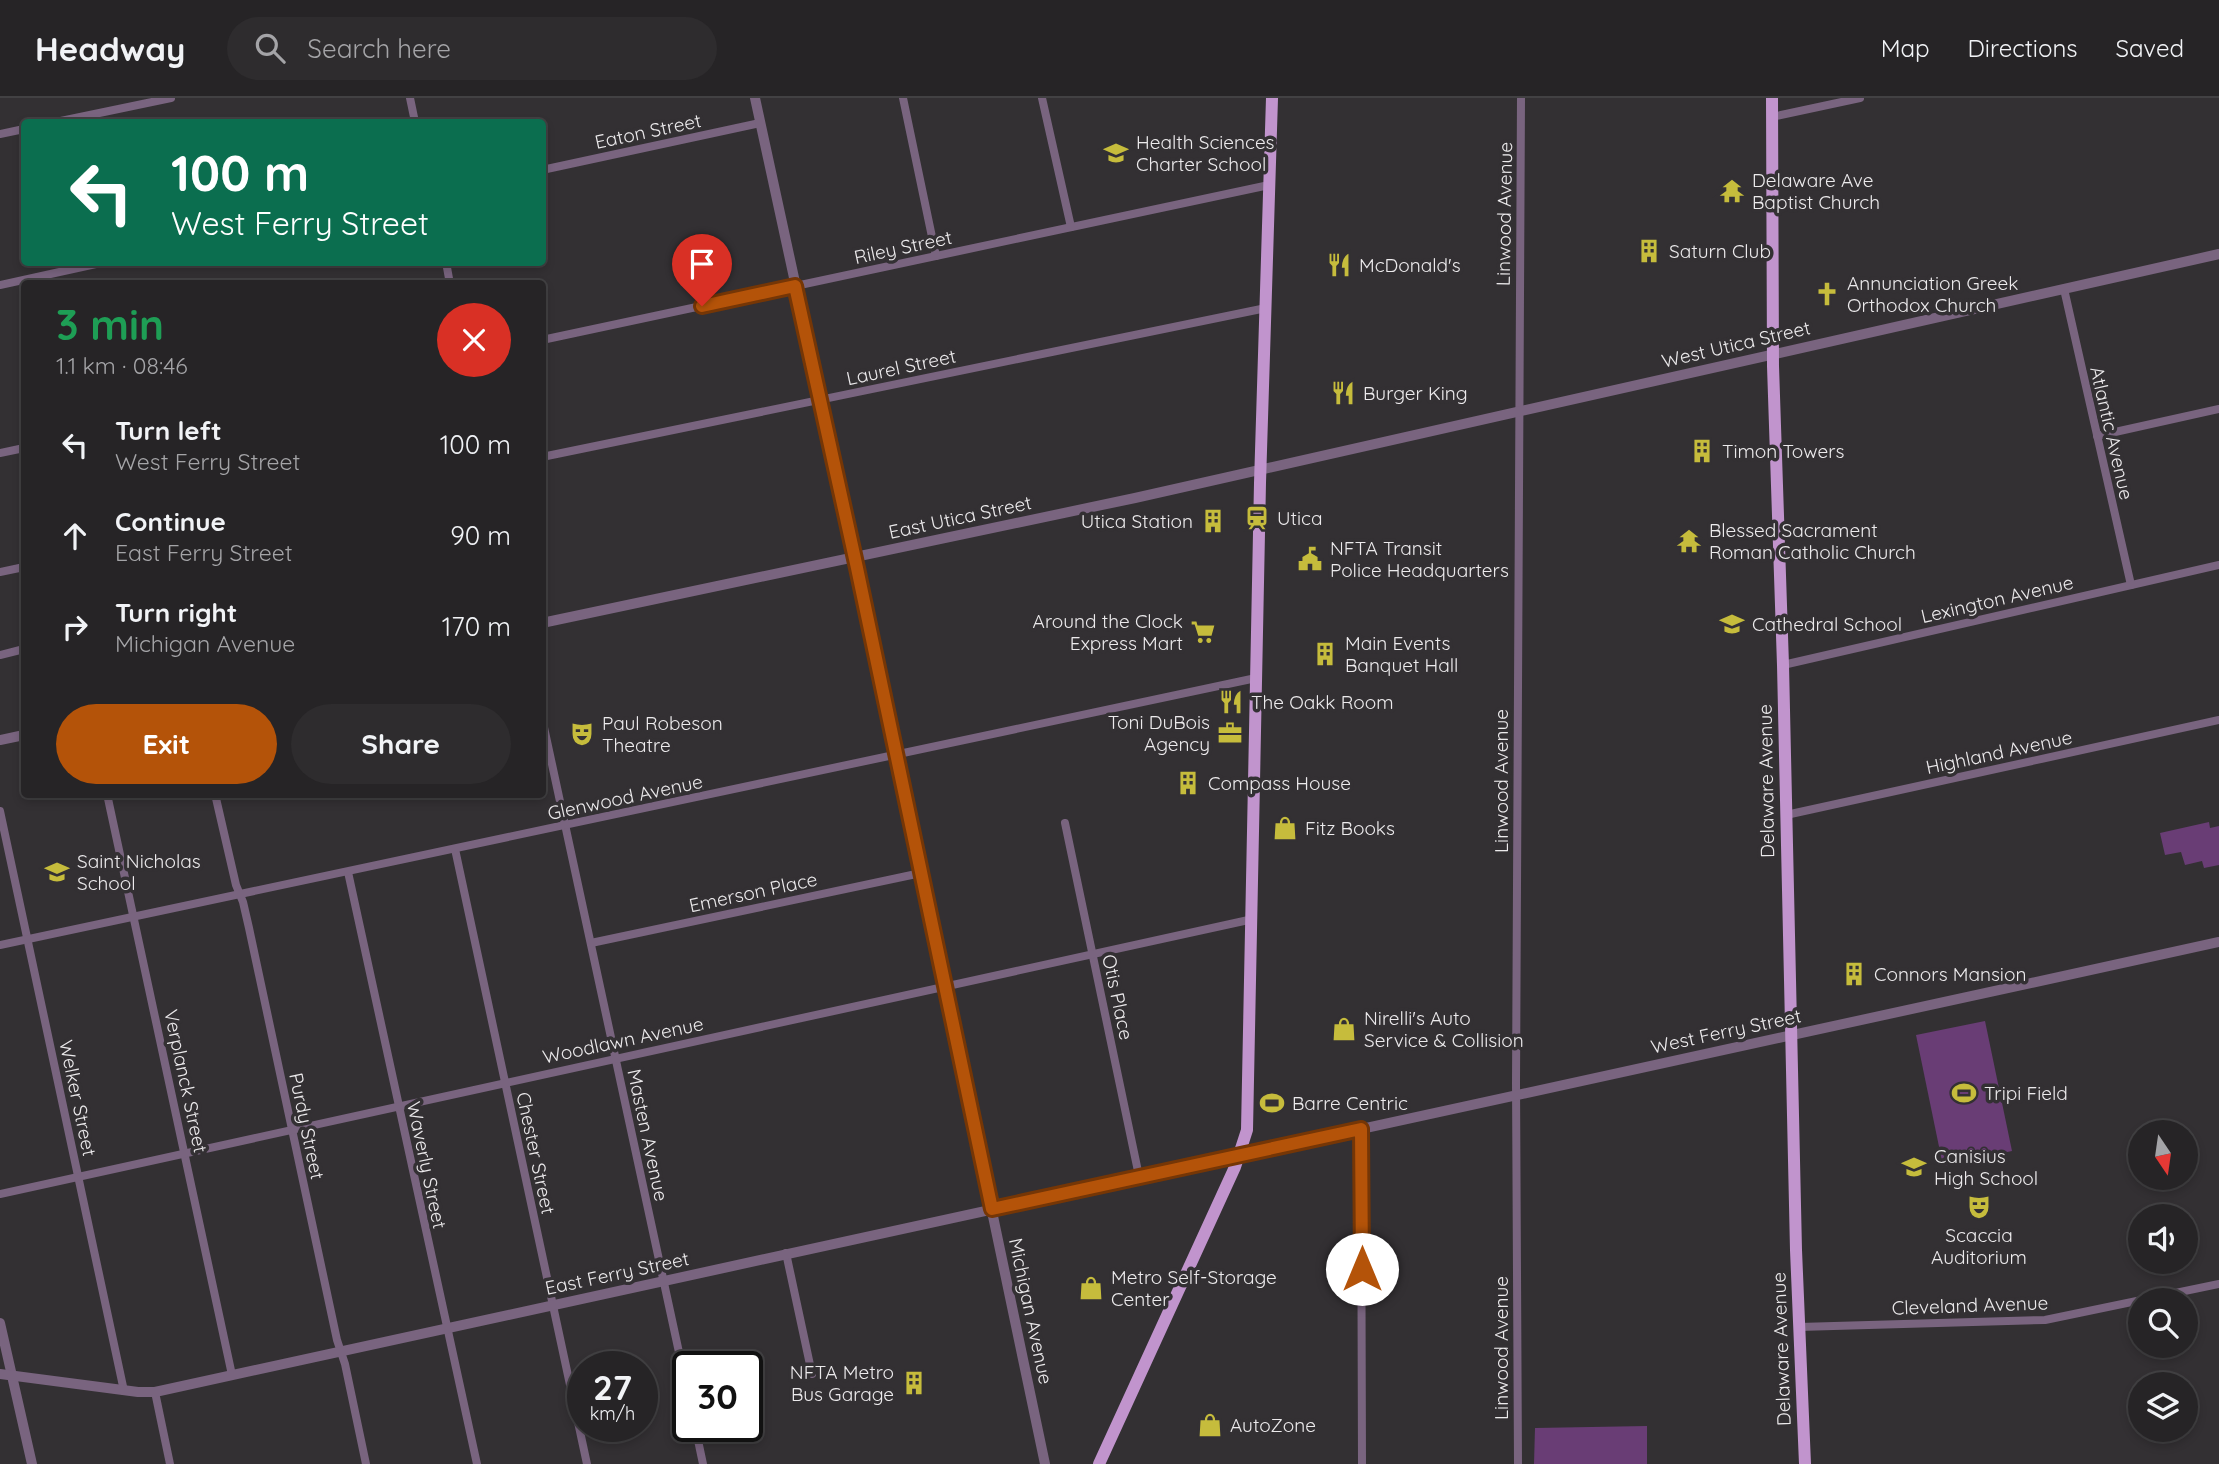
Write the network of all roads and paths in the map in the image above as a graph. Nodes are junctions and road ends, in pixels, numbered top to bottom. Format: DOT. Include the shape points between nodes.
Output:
graph roads {
  1 [pos="171,98"];
  2 [pos="410,98"];
  3 [pos="755,98"];
  4 [pos="903,98"];
  5 [pos="1042,98"];
  6 [pos="1272,98"];
  7 [pos="1521,98"];
  8 [pos="1772,98"];
  9 [pos="1860,98"];
  10 [pos="1772,117"];
  11 [pos="70,119"];
  12 [pos="414,119"];
  13 [pos="761,123"];
  14 [pos="21,130"];
  15 [pos="0,134"];
  16 [pos="546,169"];
  17 [pos="1269,185"];
  18 [pos="1071,227"];
  19 [pos="2219,254"];
  20 [pos="936,256"];
  21 [pos="87,266"];
  22 [pos="21,280"];
  23 [pos="23,280"];
  24 [pos="0,285"];
  25 [pos="795,286"];
  26 [pos="2064,289"];
  27 [pos="1266,308"];
  28 [pos="546,339"];
  29 [pos="1773,354"];
  30 [pos="820,400"];
  31 [pos="2219,409"];
  32 [pos="1518,411"];
  33 [pos="2097,436"];
  34 [pos="21,449"];
  35 [pos="0,453"];
  36 [pos="546,456"];
  37 [pos="1260,469"];
  38 [pos="854,558"];
  39 [pos="2219,565"];
  40 [pos="21,568"];
  41 [pos="0,572"];
  42 [pos="2130,585"];
  43 [pos="546,622"];
  44 [pos="21,650"];
  45 [pos="0,654"];
  46 [pos="1783,665"];
  47 [pos="1256,678"];
  48 [pos="2219,720"];
  49 [pos="21,736"];
  50 [pos="546,736"];
  51 [pos="0,740"];
  52 [pos="896,755"];
  53 [pos="108,798"];
  54 [pos="216,798"];
  55 [pos="0,811"];
  56 [pos="1786,815"];
  57 [pos="1065,823"];
  58 [pos="566,825"];
  59 [pos="455,849"];
  60 [pos="348,872"];
  61 [pos="921,873"];
  62 [pos="239,895"];
  63 [pos="134,917"];
  64 [pos="1253,919"];
  65 [pos="27,939"];
  66 [pos="2219,942"];
  67 [pos="591,943"];
  68 [pos="0,945"];
  69 [pos="1093,954"];
  70 [pos="945,987"];
  71 [pos="1791,1035"];
  72 [pos="615,1058"];
  73 [pos="505,1083"];
  74 [pos="1516,1095"];
  75 [pos="398,1106"];
  76 [pos="292,1129"];
  77 [pos="1361,1129"];
  78 [pos="185,1152"];
  79 [pos="1240,1155"];
  80 [pos="79,1176"];
  81 [pos="1139,1176"];
  82 [pos="0,1194"];
  83 [pos="992,1209"];
  84 [pos="786,1254"];
  85 [pos="663,1280"];
  86 [pos="2219,1284"];
  87 [pos="552,1304"];
  88 [pos="0,1323"];
  89 [pos="1799,1327"];
  90 [pos="446,1328"];
  91 [pos="341,1351"];
  92 [pos="679,1351"];
  93 [pos="0,1374"];
  94 [pos="813,1374"];
  95 [pos="12,1375"];
  96 [pos="232,1375"];
  97 [pos="124,1391"];
  98 [pos="155,1392"];
  99 [pos="698,1442"];
  100 [pos="32,1464"];
  101 [pos="170,1464"];
  102 [pos="366,1464"];
  103 [pos="477,1464"];
  104 [pos="587,1464"];
  105 [pos="703,1464"];
  106 [pos="1045,1464"];
  107 [pos="1099,1464"];
  108 [pos="1362,1464"];
  109 [pos="1518,1464"];
  110 [pos="1805,1464"];
  1 -- 11 [label="street"];
  2 -- 12 [label="street"];
  3 -- 13 [label="street, Michigan Avenue"];
  4 -- 20 [label="street"];
  5 -- 18 [label="street"];
  6 -- 17 [label="main road"];
  7 -- 32 [label="street, Linwood Avenue"];
  8 -- 10 [label="main road, Delaware Avenue"];
  9 -- 10 [label="street"];
  10 -- 29 [label="main road, Delaware Avenue"];
  13 -- 16 [label="street, Eaton Street"];
  13 -- 25 [label="street, Michigan Avenue"];
  14 -- 15 [label="street"];
  17 -- 18 [label="street, Riley Street"];
  17 -- 27 [label="main road"];
  18 -- 20 [label="street, Riley Street"];
  19 -- 26 [label="street, West Utica Street"];
  20 -- 25 [label="street, Riley Street"];
  21 -- 23 [label="street"];
  22 -- 24 [label="street"];
  25 -- 28 [label="street, Riley Street"];
  25 -- 30 [label="street, Michigan Avenue"];
  26 -- 29 [label="street, West Utica Street"];
  26 -- 33 [label="street, Atlantic Avenue"];
  27 -- 30 [label="street, Laurel Street"];
  27 -- 37 [label="main road"];
  29 -- 32 [label="street, West Utica Street"];
  29 -- 46 [label="main road, Delaware Avenue"];
  30 -- 36 [label="street, Laurel Street"];
  30 -- 38 [label="street, Michigan Avenue"];
  31 -- 33 [label="street"];
  32 -- 37 [label="street, West Utica Street"];
  32 -- 74 [label="street, Linwood Avenue"];
  33 -- 42 [label="street, Atlantic Avenue"];
  34 -- 35 [label="street"];
  37 -- 38 [label="street, East Utica Street"];
  37 -- 47 [label="main road"];
  38 -- 43 [label="street, East Utica Street"];
  38 -- 52 [label="street, Michigan Avenue"];
  39 -- 42 [label="street, Lexington Avenue"];
  40 -- 41 [label="street"];
  42 -- 46 [label="street, Lexington Avenue"];
  44 -- 45 [label="street"];
  46 -- 56 [label="main road, Delaware Avenue"];
  47 -- 52 [label="street, Glenwood Avenue"];
  47 -- 64 [label="main road"];
  48 -- 56 [label="street, Highland Avenue"];
  49 -- 51 [label="street"];
  50 -- 58 [label="street, Masten Avenue"];
  52 -- 58 [label="street, Glenwood Avenue"];
  52 -- 61 [label="street, Michigan Avenue"];
  53 -- 63 [label="street, Verplanck Street"];
  54 -- 62 [label="street, Purdy Street"];
  55 -- 65 [label="street, Welker Street"];
  56 -- 71 [label="main road, Delaware Avenue"];
  57 -- 69 [label="street, Otis Place"];
  58 -- 59 [label="street, Glenwood Avenue"];
  58 -- 67 [label="street, Masten Avenue"];
  59 -- 60 [label="street, Glenwood Avenue"];
  59 -- 73 [label="street, Chester Street"];
  60 -- 62 [label="street, Glenwood Avenue"];
  60 -- 75 [label="street, Waverly Street"];
  61 -- 67 [label="street, Emerson Place"];
  61 -- 70 [label="street, Michigan Avenue"];
  62 -- 63 [label="street, Glenwood Avenue"];
  62 -- 76 [label="street, Purdy Street"];
  63 -- 65 [label="street, Glenwood Avenue"];
  63 -- 78 [label="street, Verplanck Street"];
  64 -- 69 [label="street, Woodlawn Avenue"];
  64 -- 79 [label="main road" via="1249,1107"];
  65 -- 68 [label="street, Glenwood Avenue"];
  65 -- 80 [label="street, Welker Street"];
  66 -- 71 [label="street, West Ferry Street"];
  67 -- 72 [label="street, Masten Avenue"];
  69 -- 70 [label="street, Woodlawn Avenue"];
  69 -- 81 [label="street, Otis Place"];
  70 -- 72 [label="street, Woodlawn Avenue"];
  70 -- 83 [label="street, Michigan Avenue"];
  71 -- 74 [label="street, West Ferry Street"];
  71 -- 89 [label="main road, Delaware Avenue"];
  72 -- 73 [label="street, Woodlawn Avenue"];
  72 -- 85 [label="street, Masten Avenue"];
  73 -- 75 [label="street, Woodlawn Avenue"];
  73 -- 87 [label="street, Chester Street"];
  74 -- 77 [label="street, West Ferry Street"];
  74 -- 109 [label="street, Linwood Avenue"];
  75 -- 76 [label="street, Woodlawn Avenue"];
  75 -- 90 [label="street, Waverly Street"];
  76 -- 78 [label="street, Woodlawn Avenue"];
  76 -- 91 [label="street, Purdy Street"];
  77 -- 79 [label="street, West Ferry Street"];
  77 -- 108 [label="street"];
  78 -- 80 [label="street, Woodlawn Avenue"];
  78 -- 96 [label="street, Verplanck Street"];
  79 -- 81 [label="street, East Ferry Street"];
  79 -- 107 [label="main road"];
  80 -- 82 [label="street, Woodlawn Avenue"];
  80 -- 97 [label="street, Welker Street"];
  81 -- 83 [label="street, East Ferry Street"];
  83 -- 84 [label="street, East Ferry Street"];
  83 -- 106 [label="street, Michigan Avenue"];
  84 -- 85 [label="street, East Ferry Street"];
  84 -- 94 [label="street"];
  85 -- 87 [label="street, East Ferry Street"];
  85 -- 92 [label="street, Masten Avenue"];
  86 -- 89 [label="street, Cleveland Avenue" via="2045,1320"];
  87 -- 90 [label="street, East Ferry Street"];
  87 -- 104 [label="street, Chester Street"];
  88 -- 95 [label="street"];
  89 -- 110 [label="main road, Delaware Avenue"];
  90 -- 91 [label="street, East Ferry Street"];
  90 -- 103 [label="street, Waverly Street"];
  91 -- 96 [label="street, East Ferry Street"];
  91 -- 102 [label="street, Purdy Street"];
  93 -- 95 [label="street, East Ferry Street"];
  95 -- 97 [label="street, East Ferry Street"];
  95 -- 100 [label="street"];
  96 -- 98 [label="street, East Ferry Street"];
  97 -- 98 [label="street, East Ferry Street"];
  98 -- 101 [label="street"];
  99 -- 105 [label="street"];
}
